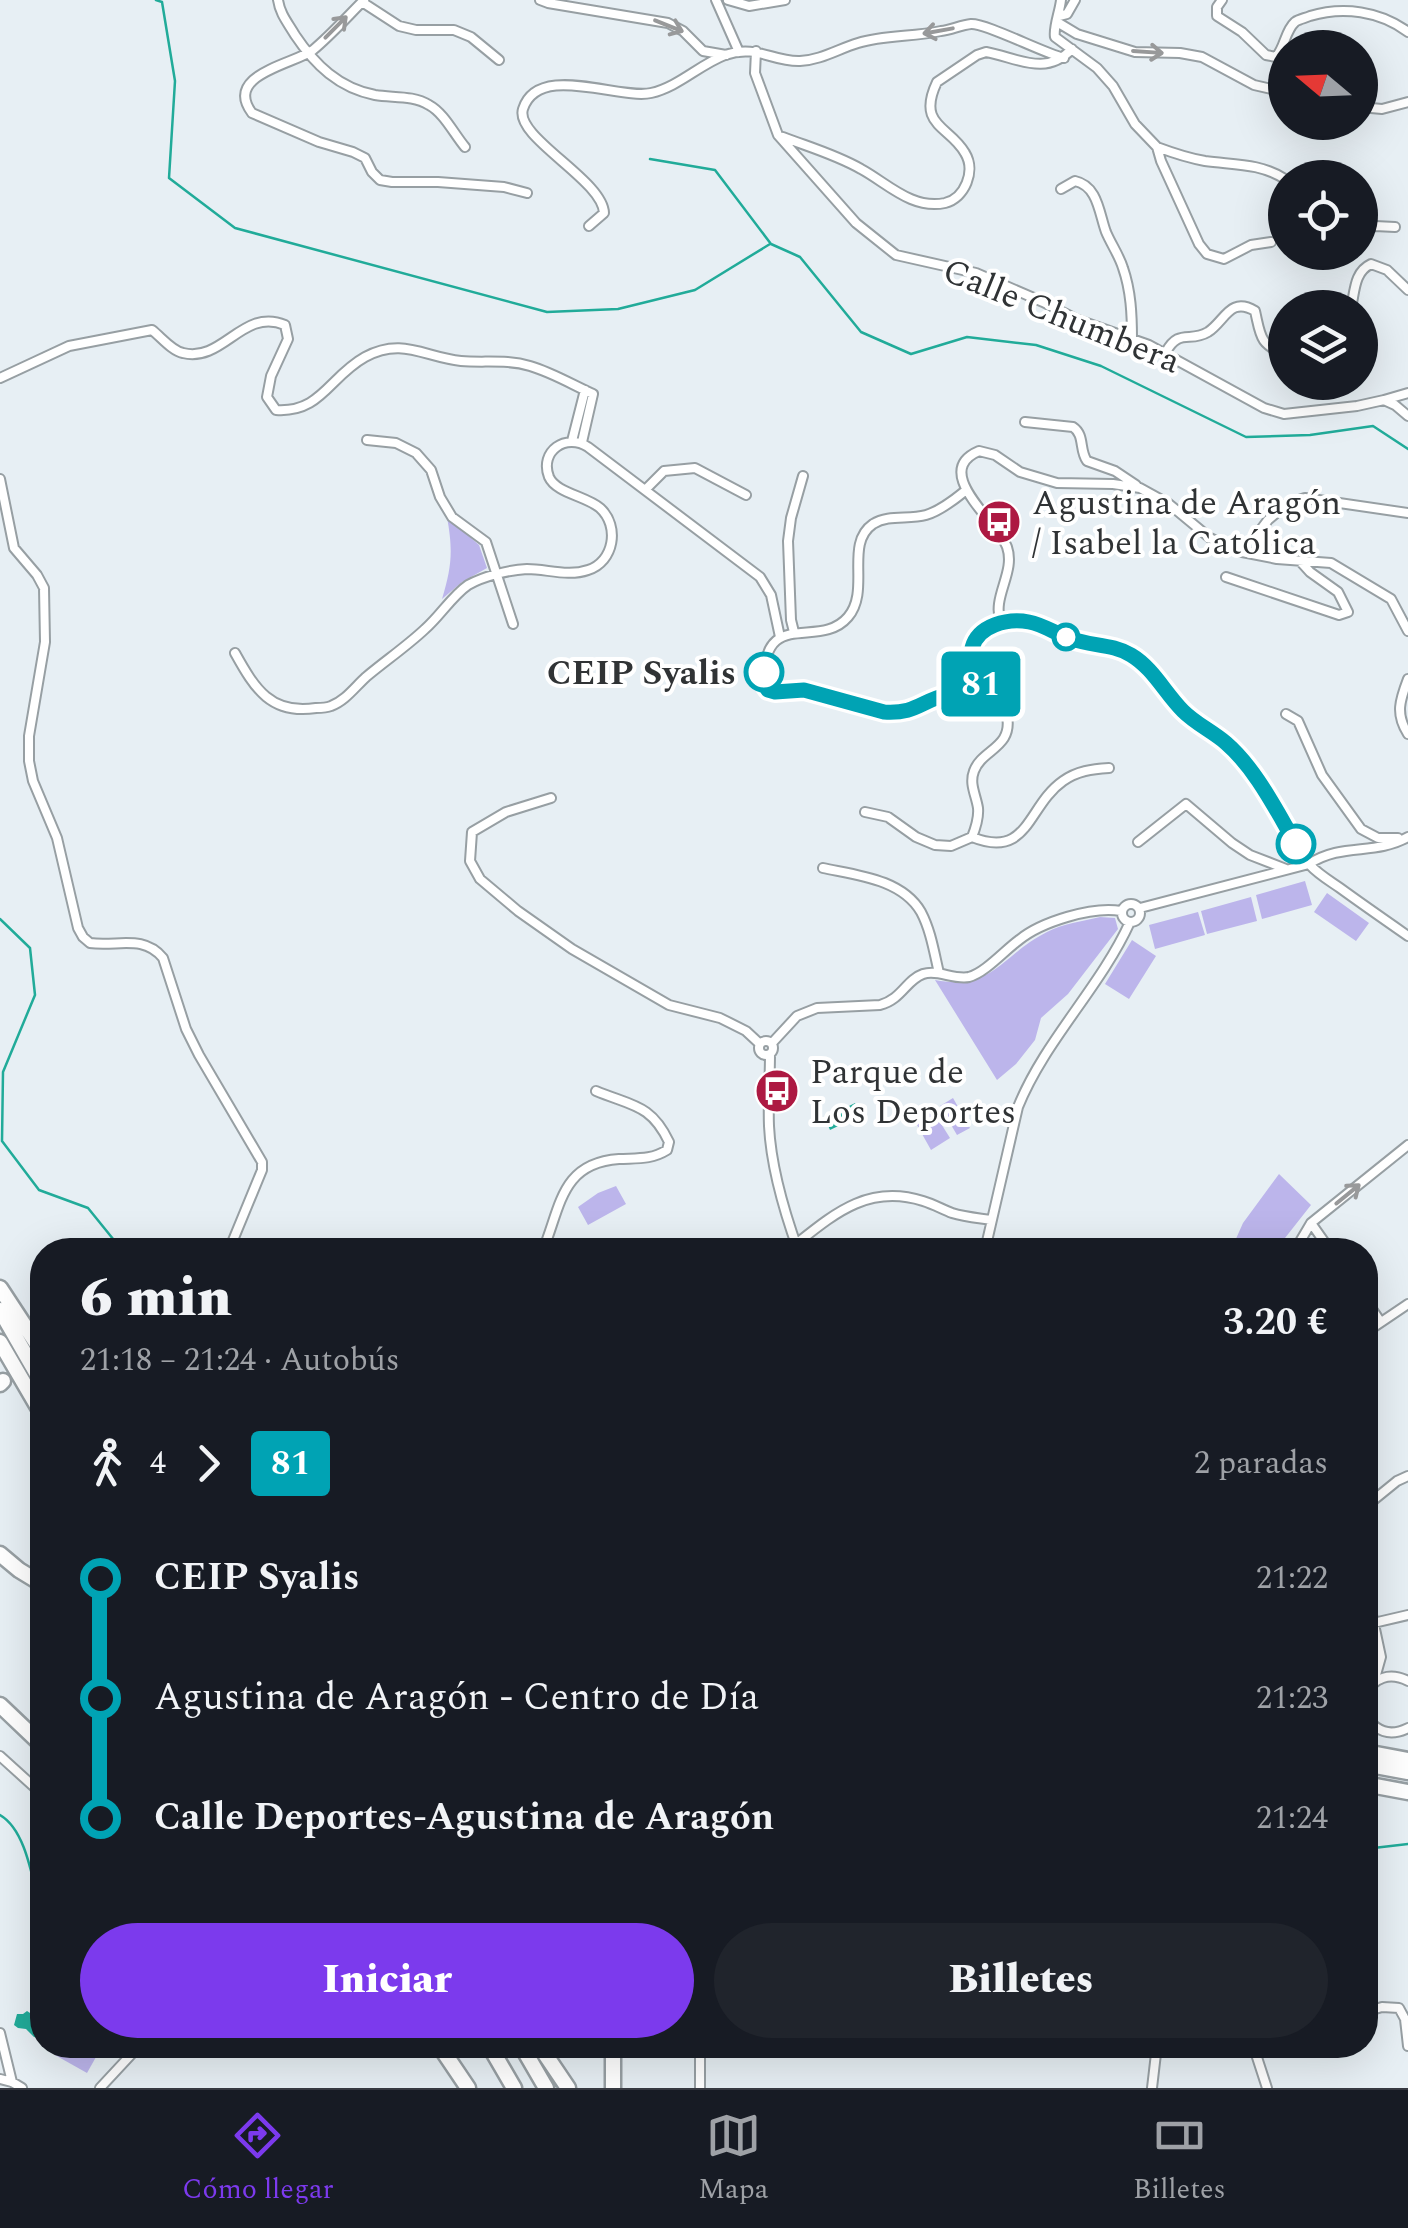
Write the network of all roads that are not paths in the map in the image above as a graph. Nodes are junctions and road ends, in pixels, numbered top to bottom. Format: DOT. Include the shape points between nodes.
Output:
graph roads {
  1 [pos="278,0"];
  2 [pos="540,0"];
  3 [pos="716,0"];
  4 [pos="728,0"];
  5 [pos="785,0"];
  6 [pos="1060,0"];
  7 [pos="1075,0"];
  8 [pos="1222,0"];
  9 [pos="363,1"];
  10 [pos="1058,19"];
  11 [pos="1408,32"];
  12 [pos="1072,49"];
  13 [pos="756,50"];
  14 [pos="739,52"];
  15 [pos="308,54"];
  16 [pos="726,55"];
  17 [pos="1064,58"];
  18 [pos="499,60"];
  19 [pos="1268,88"];
  20 [pos="1408,102"];
  21 [pos="1378,109"];
  22 [pos="778,135"];
  23 [pos="464,147"];
  24 [pos="1158,147"];
  25 [pos="1268,172"];
  26 [pos="1062,190"];
  27 [pos="527,192"];
  28 [pos="589,226"];
  29 [pos="1378,227"];
  30 [pos="1395,227"];
  31 [pos="1268,242"];
  32 [pos="1355,290"];
  33 [pos="1408,290"];
  34 [pos="1132,339"];
  35 [pos="1268,346"];
  36 [pos="1166,352"];
  37 [pos="0,378"];
  38 [pos="1408,393"];
  39 [pos="1384,400"];
  40 [pos="1408,416"];
  41 [pos="1025,422"];
  42 [pos="367,440"];
  43 [pos="577,442"];
  44 [pos="1115,471"];
  45 [pos="803,476"];
  46 [pos="0,479"];
  47 [pos="1113,484"];
  48 [pos="1140,488"];
  49 [pos="646,489"];
  50 [pos="966,491"];
  51 [pos="746,495"];
  52 [pos="1408,513"];
  53 [pos="1278,559"];
  54 [pos="1300,561"];
  55 [pos="496,574"];
  56 [pos="1226,577"];
  57 [pos="1001,623"];
  58 [pos="512,624"];
  59 [pos="794,632"];
  60 [pos="1408,632"];
  61 [pos="780,637"];
  62 [pos="235,654"];
  63 [pos="1408,679"];
  64 [pos="987,689"];
  65 [pos="1286,714"];
  66 [pos="1408,734"];
  67 [pos="1108,768"];
  68 [pos="551,798"];
  69 [pos="865,812"];
  70 [pos="972,837"];
  71 [pos="1408,837"];
  72 [pos="1138,842"];
  73 [pos="1308,864"];
  74 [pos="823,868"];
  75 [pos="1286,869"];
  76 [pos="1140,908"];
  77 [pos="1122,911"];
  78 [pos="1130,922"];
  79 [pos="1408,936"];
  80 [pos="939,972"];
  81 [pos="760,1044"];
  82 [pos="772,1044"];
  83 [pos="770,1054"];
  84 [pos="596,1091"];
  85 [pos="1408,1145"];
  86 [pos="991,1220"];
  87 [pos="1312,1223"];
  88 [pos="233,1238"];
  89 [pos="547,1238"];
  90 [pos="795,1238"];
  91 [pos="807,1238"];
  92 [pos="987,1238"];
  93 [pos="1303,1238"];
  94 [pos="1322,1238"];
  95 [pos="0,1288"];
  96 [pos="1408,1304"];
  97 [pos="0,1310"];
  98 [pos="1378,1318"];
  99 [pos="1380,1321"];
  100 [pos="30,1334"];
  101 [pos="0,1342"];
  102 [pos="30,1362"];
  103 [pos="30,1393"];
  104 [pos="1408,1476"];
  105 [pos="1378,1498"];
  106 [pos="0,1554"];
  107 [pos="30,1577"];
  108 [pos="1408,1614"];
  109 [pos="1378,1622"];
  110 [pos="1378,1650"];
  111 [pos="1380,1657"];
  112 [pos="1378,1665"];
  113 [pos="1404,1679"];
  114 [pos="1378,1680"];
  115 [pos="0,1705"];
  116 [pos="1408,1728"];
  117 [pos="1378,1729"];
  118 [pos="30,1733"];
  119 [pos="1378,1754"];
  120 [pos="0,1756"];
  121 [pos="1408,1760"];
  122 [pos="1378,1766"];
  123 [pos="1408,1772"];
  124 [pos="30,1783"];
  125 [pos="1378,1786"];
  126 [pos="1408,1792"];
  127 [pos="1378,2008"];
  128 [pos="0,2033"];
  129 [pos="1408,2046"];
  130 [pos="128,2058"];
  131 [pos="447,2058"];
  132 [pos="497,2058"];
  133 [pos="529,2058"];
  134 [pos="547,2058"];
  135 [pos="613,2058"];
  136 [pos="700,2058"];
  137 [pos="1155,2058"];
  138 [pos="1259,2058"];
  139 [pos="0,2079"];
  140 [pos="12,2082"];
  141 [pos="22,2088"];
  142 [pos="100,2088"];
  143 [pos="468,2088"];
  144 [pos="514,2088"];
  145 [pos="546,2088"];
  146 [pos="568,2088"];
  147 [pos="612,2088"];
  148 [pos="700,2088"];
  149 [pos="1152,2088"];
  150 [pos="1267,2088"];
  1 -- 15 [label="street"];
  2 -- 16 [label="street, one-way" via="668,23 703,51"];
  3 -- 14 [label="street"];
  4 -- 5 [label="street" via="749,6"];
  6 -- 10 [label="street"];
  7 -- 10 [label="street"];
  8 -- 11 [label="street" via="1217,16 1266,55 1282,51 1298,20 1325,12 1392,20"];
  15 -- 9 [label="street, one-way"];
  9 -- 18 [label="street" via="398,26 471,36"];
  10 -- 12 [label="street" via="1054,36"];
  10 -- 19 [label="street, one-way" via="1077,34 1134,52 1202,57"];
  12 -- 17 [label="street"];
  12 -- 24 [label="street" via="1105,77"];
  13 -- 14 [label="street"];
  17 -- 13 [label="street, one-way" via="974,24 861,42 796,62"];
  13 -- 22 [label="street, Calle Chumbera" via="755,73"];
  14 -- 16 [label="street"];
  15 -- 23 [label="street" via="353,88 426,103"];
  15 -- 27 [label="street" via="260,74 246,95 252,112 354,152 380,180"];
  16 -- 28 [label="street" via="655,92 565,84 529,100 526,124 604,202 604,213"];
  17 -- 22 [label="street" via="1043,65 986,52 937,82 933,118 968,164 965,188 942,204 913,200 865,170"];
  20 -- 21 [label="street"];
  22 -- 34 [label="street, Calle Chumbera" via="856,223 896,255 976,274"];
  24 -- 25 [label="street"];
  24 -- 31 [label="street" via="1207,254 1224,259"];
  26 -- 34 [label="street" via="1083,183 1102,211 1123,266"];
  29 -- 30 [label="street"];
  32 -- 33 [label="street" via="1358,274 1371,264"];
  34 -- 36 [label="street, Calle Chumbera"];
  35 -- 36 [label="street" via="1255,311 1242,306 1202,335 1171,342"];
  36 -- 39 [label="street, Calle Chumbera" via="1284,414"];
  37 -- 43 [label="street" via="70,346 152,330 179,353 200,355 272,319 285,325 288,339 267,396 276,410 312,404 361,359 394,347 414,349 462,361 532,366 589,392"];
  38 -- 39 [label="street, Calle Chumbera"];
  39 -- 40 [label="street"];
  41 -- 44 [label="street" via="1073,427 1084,458"];
  42 -- 55 [label="street" via="416,453 452,517 486,542"];
  43 -- 49 [label="street"];
  43 -- 55 [label="street" via="561,443 550,453 550,478 604,511 613,539 604,558 578,573"];
  44 -- 47 [label="street"];
  44 -- 48 [label="street"];
  45 -- 59 [label="street" via="788,541"];
  46 -- 88 [label="street" via="14,548 44,588 45,642 28,761 78,928 90,944 134,942 163,958 186,1029 262,1162"];
  47 -- 48 [label="street"];
  47 -- 50 [label="street" via="1057,483 980,450 963,467"];
  48 -- 53 [label="street" via="1210,538"];
  49 -- 51 [label="street" via="664,471 695,468"];
  49 -- 61 [label="street" via="760,577"];
  50 -- 57 [label="street" via="1006,546 997,606"];
  50 -- 59 [label="street" via="935,512 869,527 860,542 859,590 848,617 830,629"];
  52 -- 53 [label="street" via="1305,498 1287,504 1259,532"];
  53 -- 54 [label="street"];
  54 -- 56 [label="street" via="1338,592 1348,612"];
  54 -- 60 [label="street" via="1331,562 1391,599"];
  55 -- 58 [label="street"];
  55 -- 62 [label="street" via="468,586 331,706 279,706 261,694"];
  57 -- 64 [label="street" via="982,632 970,654"];
  57 -- 73 [label="street" via="1027,621 1134,656 1182,711 1244,763"];
  59 -- 61 [label="street"];
  61 -- 64 [label="street" via="764,672 764,684 775,692 804,690 896,713 948,694"];
  63 -- 66 [label="street" via="1399,714"];
  64 -- 70 [label="street" via="1002,702 1008,728 974,768 978,822"];
  65 -- 71 [label="street" via="1298,721 1322,775 1361,829 1378,838"];
  67 -- 70 [label="street" via="1078,772 1060,783 1008,842"];
  68 -- 81 [label="street" via="472,832 470,862 480,879 621,979 670,1006 746,1030"];
  69 -- 70 [label="street" via="888,817 935,845"];
  71 -- 73 [label="street" via="1379,848 1330,852"];
  72 -- 75 [label="street" via="1186,804 1232,844"];
  73 -- 75 [label="street"];
  73 -- 79 [label="street"];
  74 -- 80 [label="street" via="884,882 905,894 920,909"];
  75 -- 76 [label="street"];
  76 -- 77 [label="street" via="1132,903"];
  76 -- 78 [label="street"];
  77 -- 78 [label="street"];
  77 -- 80 [label="street" via="1047,924 968,977"];
  78 -- 86 [label="street" via="1027,1085"];
  80 -- 82 [label="street" via="918,976 889,1003 817,1008 797,1016"];
  81 -- 82 [label="street"];
  81 -- 83 [label="street" via="760,1053"];
  82 -- 83 [label="street"];
  83 -- 90 [label="street" via="771,1146"];
  84 -- 89 [label="street" via="654,1116 667,1150 584,1168 562,1195"];
  87 -- 85 [label="street, one-way"];
  86 -- 91 [label="street" via="897,1196 848,1206"];
  86 -- 92 [label="street"];
  87 -- 93 [label="street"];
  87 -- 94 [label="street"];
  95 -- 100 [label="highway"];
  96 -- 99 [label="street"];
  97 -- 102 [label="highway"];
  98 -- 99 [label="street"];
  101 -- 103 [label="highway"];
  104 -- 105 [label="street"];
  106 -- 107 [label="highway"];
  108 -- 109 [label="street"];
  110 -- 111 [label="street"];
  111 -- 112 [label="street"];
  111 -- 113 [label="street"];
  113 -- 114 [label="street"];
  115 -- 118 [label="highway"];
  116 -- 117 [label="street"];
  119 -- 121 [label="highway"];
  120 -- 124 [label="street"];
  122 -- 123 [label="highway"];
  125 -- 126 [label="highway"];
  127 -- 129 [label="street" via="1399,2008"];
  128 -- 140 [label="street"];
  130 -- 142 [label="street"];
  131 -- 143 [label="highway"];
  132 -- 144 [label="highway"];
  133 -- 145 [label="highway"];
  134 -- 146 [label="highway"];
  135 -- 147 [label="highway"];
  136 -- 148 [label="street"];
  137 -- 149 [label="street"];
  138 -- 150 [label="street"];
  139 -- 140 [label="street"];
  140 -- 141 [label="street"];
}
